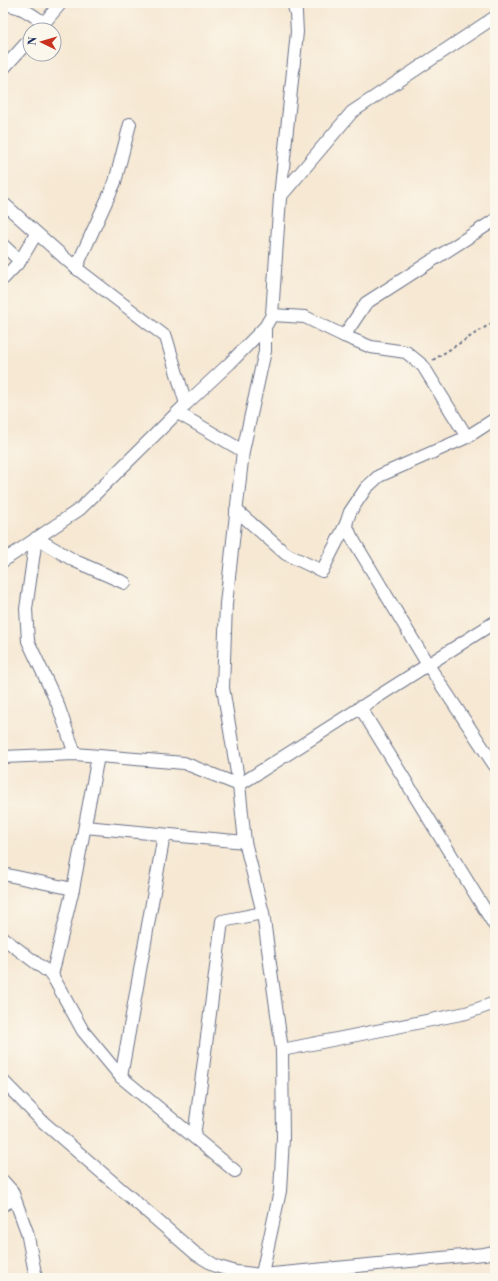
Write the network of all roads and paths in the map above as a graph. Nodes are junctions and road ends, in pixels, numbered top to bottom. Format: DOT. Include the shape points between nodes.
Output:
graph roads {
  1 [pos="61,3"];
  2 [pos="293,3"];
  3 [pos="3,5"];
  4 [pos="495,17"];
  5 [pos="37,22"];
  6 [pos="45,22"];
  7 [pos="22,48"];
  8 [pos="3,70"];
  9 [pos="130,124"];
  10 [pos="280,197"];
  11 [pos="3,203"];
  12 [pos="495,220"];
  13 [pos="36,234"];
  14 [pos="3,245"];
  15 [pos="20,260"];
  16 [pos="76,268"];
  17 [pos="3,279"];
  18 [pos="272,315"];
  19 [pos="495,320"];
  20 [pos="265,327"];
  21 [pos="344,336"];
  22 [pos="423,366"];
  23 [pos="182,408"];
  24 [pos="495,419"];
  25 [pos="467,437"];
  26 [pos="243,451"];
  27 [pos="236,510"];
  28 [pos="346,524"];
  29 [pos="36,538"];
  30 [pos="3,561"];
  31 [pos="125,583"];
  32 [pos="495,622"];
  33 [pos="428,664"];
  34 [pos="360,707"];
  35 [pos="75,754"];
  36 [pos="98,756"];
  37 [pos="3,757"];
  38 [pos="495,766"];
  39 [pos="238,785"];
  40 [pos="85,827"];
  41 [pos="164,835"];
  42 [pos="245,842"];
  43 [pos="3,875"];
  44 [pos="73,889"];
  45 [pos="263,913"];
  46 [pos="495,926"];
  47 [pos="3,938"];
  48 [pos="52,975"];
  49 [pos="495,1003"];
  50 [pos="282,1050"];
  51 [pos="121,1077"];
  52 [pos="3,1081"];
  53 [pos="194,1137"];
  54 [pos="235,1171"];
  55 [pos="3,1182"];
  56 [pos="14,1199"];
  57 [pos="3,1205"];
  58 [pos="495,1252"];
  59 [pos="304,1274"];
  60 [pos="262,1277"];
  61 [pos="36,1278"];
  1 -- 6 [label="street"];
  2 -- 10 [label="street" via="297,32"];
  3 -- 5 [label="street" via="27,10"];
  4 -- 10 [label="street" via="352,112"];
  7 -- 8 [label="street"];
  9 -- 16 [label="street" via="115,182"];
  10 -- 18 [label="street"];
  11 -- 13 [label="street"];
  12 -- 21 [label="street" via="366,303"];
  13 -- 15 [label="street"];
  13 -- 16 [label="street"];
  14 -- 15 [label="street"];
  15 -- 17 [label="street"];
  16 -- 23 [label="street" via="166,337"];
  18 -- 20 [label="street"];
  18 -- 21 [label="street" via="306,317"];
  19 -- 22 [label="path"];
  20 -- 23 [label="street" via="230,364"];
  20 -- 26 [label="street" via="265,351"];
  21 -- 22 [label="street" via="371,348 406,352"];
  22 -- 25 [label="street"];
  23 -- 26 [label="street"];
  23 -- 29 [label="street" via="80,509"];
  24 -- 25 [label="street"];
  25 -- 28 [label="street" via="379,476 366,488 350,512"];
  26 -- 27 [label="street"];
  27 -- 28 [label="street" via="286,554 322,571"];
  27 -- 39 [label="street" via="226,604 223,688"];
  28 -- 33 [label="street"];
  29 -- 30 [label="street"];
  29 -- 31 [label="street" via="75,561"];
  29 -- 35 [label="street" via="26,609 28,640 58,705"];
  32 -- 33 [label="street"];
  33 -- 34 [label="street"];
  33 -- 38 [label="street"];
  34 -- 39 [label="street"];
  34 -- 46 [label="street"];
  35 -- 36 [label="street"];
  35 -- 37 [label="street"];
  36 -- 39 [label="street" via="184,762"];
  36 -- 40 [label="street"];
  39 -- 42 [label="street"];
  40 -- 41 [label="street"];
  40 -- 44 [label="street"];
  41 -- 42 [label="street"];
  41 -- 51 [label="street"];
  42 -- 45 [label="street"];
  43 -- 44 [label="street"];
  44 -- 48 [label="street"];
  45 -- 50 [label="street"];
  45 -- 53 [label="street" via="222,921"];
  47 -- 48 [label="street"];
  48 -- 51 [label="street" via="82,1032"];
  49 -- 50 [label="street" via="466,1013"];
  50 -- 60 [label="street" via="283,1138 280,1191"];
  51 -- 53 [label="street"];
  52 -- 60 [label="street" via="42,1121 196,1254 216,1266"];
  53 -- 54 [label="street"];
  55 -- 56 [label="street" via="12,1191"];
  56 -- 57 [label="street"];
  56 -- 61 [label="street" via="27,1232"];
  58 -- 59 [label="street"];
  59 -- 60 [label="street"];
}
